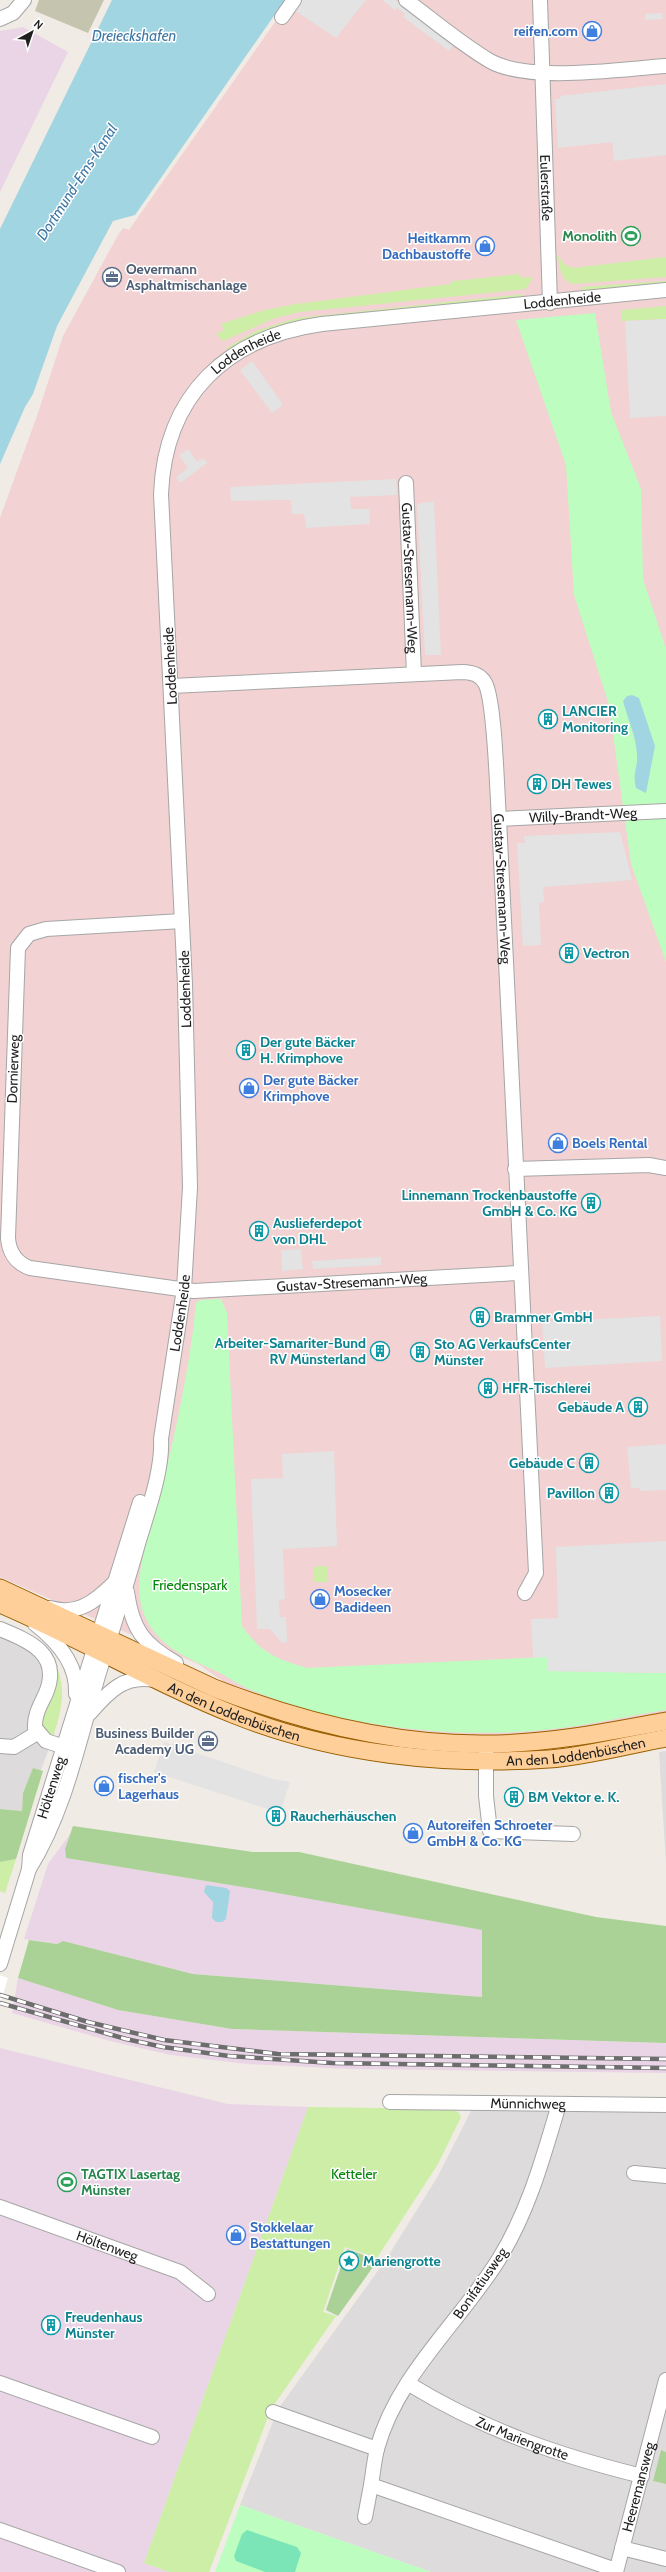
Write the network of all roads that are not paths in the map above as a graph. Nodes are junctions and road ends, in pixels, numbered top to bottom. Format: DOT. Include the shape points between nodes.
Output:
graph roads {
  1 [pos="24,0"];
  2 [pos="294,0"];
  3 [pos="406,0"];
  4 [pos="540,0"];
  5 [pos="282,17"];
  6 [pos="0,19"];
  7 [pos="666,66"];
  8 [pos="542,73"];
  9 [pos="666,290"];
  10 [pos="550,303"];
  11 [pos="406,483"];
  12 [pos="414,674"];
  13 [pos="171,686"];
  14 [pos="666,811"];
  15 [pos="499,819"];
  16 [pos="182,921"];
  17 [pos="666,1168"];
  18 [pos="515,1170"];
  19 [pos="519,1273"];
  20 [pos="184,1289"];
  21 [pos="121,1585"];
  22 [pos="0,1588"];
  23 [pos="525,1593"];
  24 [pos="0,1604"];
  25 [pos="40,1605"];
  26 [pos="22,1614"];
  27 [pos="0,1629"];
  28 [pos="102,1645"];
  29 [pos="159,1681"];
  30 [pos="214,1688"];
  31 [pos="76,1707"];
  32 [pos="88,1716"];
  33 [pos="666,1721"];
  34 [pos="37,1733"];
  35 [pos="666,1738"];
  36 [pos="486,1744"];
  37 [pos="0,1746"];
  38 [pos="63,1747"];
  39 [pos="77,1751"];
  40 [pos="486,1761"];
  41 [pos="573,1834"];
  42 [pos="30,1870"];
  43 [pos="0,1964"];
  44 [pos="390,2102"];
  45 [pos="559,2104"];
  46 [pos="666,2105"];
  47 [pos="634,2173"];
  48 [pos="666,2176"];
  49 [pos="0,2207"];
  50 [pos="208,2294"];
  51 [pos="666,2380"];
  52 [pos="0,2383"];
  53 [pos="409,2384"];
  54 [pos="273,2412"];
  55 [pos="152,2436"];
  56 [pos="377,2449"];
  57 [pos="642,2476"];
  58 [pos="371,2485"];
  59 [pos="365,2518"];
  60 [pos="0,2530"];
  61 [pos="622,2548"];
  62 [pos="666,2558"];
  63 [pos="616,2571"];
  64 [pos="118,2572"];
  1 -- 6 [label="street" via="13,13"];
  2 -- 5 [label="street"];
  3 -- 8 [label="street" via="491,62 515,70"];
  4 -- 8 [label="street, Eulerstraße"];
  7 -- 8 [label="street"];
  8 -- 10 [label="street, Eulerstraße"];
  9 -- 10 [label="street, Loddenheide"];
  10 -- 13 [label="street, Loddenheide" via="291,329 263,338 241,350 205,379 173,429 162,475 161,513"];
  11 -- 12 [label="street, Gustav-Stresemann-Weg"];
  12 -- 13 [label="street, Gustav-Stresemann-Weg"];
  12 -- 15 [label="street, Gustav-Stresemann-Weg" via="473,672 485,683 491,717"];
  13 -- 16 [label="street, Loddenheide"];
  14 -- 15 [label="street, Willy-Brandt-Weg"];
  15 -- 18 [label="street, Gustav-Stresemann-Weg"];
  16 -- 20 [label="street, Loddenheide" via="190,1180"];
  16 -- 20 [label="street, Dornierweg" via="46,929 29,934 18,948 8,1238 13,1256 30,1268"];
  17 -- 18 [label="street" via="649,1165"];
  18 -- 19 [label="street, Gustav-Stresemann-Weg"];
  19 -- 20 [label="street, Gustav-Stresemann-Weg" via="218,1291"];
  19 -- 23 [label="street, Gustav-Stresemann-Weg" via="536,1573"];
  20 -- 21 [label="street, Loddenheide" via="161,1439 162,1452"];
  21 -- 25 [label="street" via="91,1604 73,1610 59,1610"];
  21 -- 28 [label="street, Loddenheide"];
  21 -- 30 [label="street" via="134,1623 145,1642"];
  22 -- 25 [label="main road, An den Loddenbüschen"];
  24 -- 26 [label="main road, An den Loddenbüschen"];
  25 -- 28 [label="main road, An den Loddenbüschen"];
  26 -- 28 [label="main road, An den Loddenbüschen"];
  26 -- 31 [label="street, Höltenweg" via="56,1642 66,1656 76,1682"];
  27 -- 34 [label="street" via="32,1643 41,1651 47,1662 50,1680 35,1719"];
  28 -- 29 [label="main road, An den Loddenbüschen"];
  28 -- 30 [label="main road, An den Loddenbüschen"];
  28 -- 31 [label="street, Höltenweg"];
  28 -- 32 [label="street, Höltenweg"];
  29 -- 32 [label="street, Höltenweg" via="140,1678 125,1681 110,1691"];
  29 -- 40 [label="main road, An den Loddenbüschen" via="236,1716 284,1732 341,1746 422,1757"];
  30 -- 36 [label="main road, An den Loddenbüschen" via="244,1700 328,1725 425,1740"];
  31 -- 38 [label="street, Höltenweg"];
  32 -- 39 [label="street, Höltenweg"];
  33 -- 36 [label="main road, An den Loddenbüschen" via="590,1735"];
  34 -- 37 [label="street" via="14,1747"];
  34 -- 38 [label="street" via="46,1741"];
  35 -- 40 [label="main road, An den Loddenbüschen" via="550,1758"];
  36 -- 40 [label="street, An den Loddenbüschen"];
  38 -- 39 [label="street"];
  38 -- 42 [label="street, Höltenweg" via="30,1855"];
  39 -- 42 [label="street, Höltenweg" via="47,1836"];
  40 -- 41 [label="street, An den Loddenbüschen" via="487,1824 490,1831"];
  42 -- 43 [label="street, Höltenweg"];
  44 -- 45 [label="street, Münnichweg"];
  45 -- 46 [label="street, Münnichweg"];
  45 -- 53 [label="street, Bonifatiusweg" via="537,2181 510,2240 496,2264"];
  47 -- 48 [label="street"];
  49 -- 50 [label="street, Höltenweg" via="180,2272"];
  51 -- 57 [label="street, Heeremansweg"];
  52 -- 55 [label="street"];
  53 -- 56 [label="street, Bonifatiusweg" via="391,2415"];
  53 -- 57 [label="street, Zur Mariengrotte" via="451,2409 505,2434"];
  54 -- 56 [label="street"];
  56 -- 58 [label="street, Bonifatiusweg"];
  57 -- 61 [label="street, Heeremansweg"];
  58 -- 59 [label="street, Bonifatiusweg"];
  58 -- 63 [label="street"];
  60 -- 64 [label="street"];
  61 -- 62 [label="street, Heeremansweg"];
  61 -- 63 [label="street, Heeremansweg"];
}
